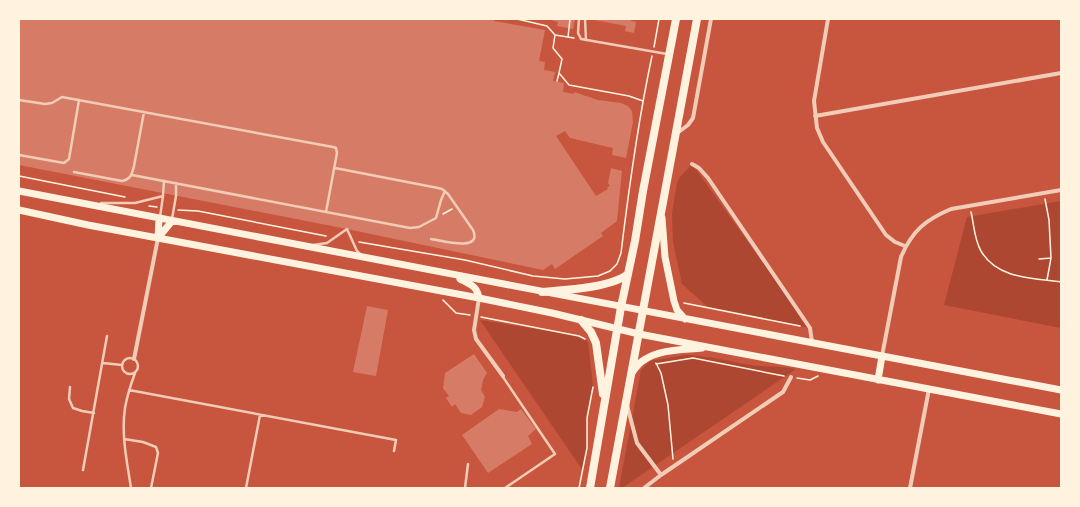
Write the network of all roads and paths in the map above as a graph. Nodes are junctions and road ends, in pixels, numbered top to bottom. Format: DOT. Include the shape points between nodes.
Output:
graph roads {
  1 [pos="517,19"];
  2 [pos="570,19"];
  3 [pos="579,19"];
  4 [pos="585,19"];
  5 [pos="659,19"];
  6 [pos="676,19"];
  7 [pos="697,19"];
  8 [pos="711,19"];
  9 [pos="828,19"];
  10 [pos="555,35"];
  11 [pos="568,37"];
  12 [pos="581,39"];
  13 [pos="586,40"];
  14 [pos="653,51"];
  15 [pos="669,55"];
  16 [pos="1061,73"];
  17 [pos="559,74"];
  18 [pos="557,81"];
  19 [pos="19,100"];
  20 [pos="79,100"];
  21 [pos="643,101"];
  22 [pos="144,112"];
  23 [pos="815,116"];
  24 [pos="676,134"];
  25 [pos="19,155"];
  26 [pos="692,164"];
  27 [pos="335,168"];
  28 [pos="74,172"];
  29 [pos="132,175"];
  30 [pos="19,176"];
  31 [pos="164,181"];
  32 [pos="176,183"];
  33 [pos="1061,190"];
  34 [pos="19,191"];
  35 [pos="445,191"];
  36 [pos="163,196"];
  37 [pos="1045,197"];
  38 [pos="141,202"];
  39 [pos="80,203"];
  40 [pos="970,205"];
  41 [pos="161,208"];
  42 [pos="19,210"];
  43 [pos="174,210"];
  44 [pos="661,211"];
  45 [pos="326,212"];
  46 [pos="159,219"];
  47 [pos="172,221"];
  48 [pos="158,238"];
  49 [pos="336,238"];
  50 [pos="431,239"];
  51 [pos="352,241"];
  52 [pos="302,246"];
  53 [pos="906,246"];
  54 [pos="365,258"];
  55 [pos="1051,258"];
  56 [pos="1039,259"];
  57 [pos="628,274"];
  58 [pos="451,275"];
  59 [pos="1047,280"];
  60 [pos="1061,282"];
  61 [pos="434,290"];
  62 [pos="542,292"];
  63 [pos="479,298"];
  64 [pos="674,301"];
  65 [pos="621,307"];
  66 [pos="643,311"];
  67 [pos="476,316"];
  68 [pos="685,319"];
  69 [pos="581,320"];
  70 [pos="617,328"];
  71 [pos="810,328"];
  72 [pos="639,334"];
  73 [pos="107,336"];
  74 [pos="812,342"];
  75 [pos="596,343"];
  76 [pos="712,348"];
  77 [pos="653,356"];
  78 [pos="882,356"];
  79 [pos="134,359"];
  80 [pos="103,363"];
  81 [pos="656,364"];
  82 [pos="122,365"];
  83 [pos="134,373"];
  84 [pos="631,374"];
  85 [pos="502,376"];
  86 [pos="791,377"];
  87 [pos="810,380"];
  88 [pos="878,380"];
  89 [pos="593,385"];
  90 [pos="70,387"];
  91 [pos="929,389"];
  92 [pos="129,390"];
  93 [pos="1061,390"];
  94 [pos="626,400"];
  95 [pos="604,403"];
  96 [pos="94,413"];
  97 [pos="1061,414"];
  98 [pos="260,415"];
  99 [pos="124,439"];
  100 [pos="394,451"];
  101 [pos="468,464"];
  102 [pos="672,468"];
  103 [pos="83,470"];
  104 [pos="661,475"];
  105 [pos="131,488"];
  106 [pos="151,488"];
  107 [pos="246,488"];
  108 [pos="465,488"];
  109 [pos="505,488"];
  110 [pos="579,488"];
  111 [pos="590,488"];
  112 [pos="610,488"];
  113 [pos="644,488"];
  114 [pos="910,488"];
  1 -- 10 [label="path" via="546,26"];
  2 -- 11 [label="path"];
  3 -- 12 [label="lane" via="578,33"];
  4 -- 13 [label="lane"];
  5 -- 14 [label="path"];
  6 -- 15 [label="highway"];
  7 -- 24 [label="highway"];
  8 -- 24 [label="street" via="692,118 688,125"];
  9 -- 23 [label="street" via="816,90"];
  10 -- 11 [label="path"];
  10 -- 17 [label="path" via="553,48 562,59"];
  11 -- 12 [label="path"];
  12 -- 13 [label="lane"];
  13 -- 14 [label="lane"];
  14 -- 15 [label="lane"];
  14 -- 21 [label="path"];
  15 -- 57 [label="highway"];
  16 -- 23 [label="street"];
  17 -- 18 [label="path"];
  17 -- 21 [label="path" via="569,85"];
  19 -- 20 [label="lane" via="45,104 62,97"];
  20 -- 22 [label="lane"];
  20 -- 25 [label="lane" via="66,162"];
  21 -- 51 [label="path" via="621,253 617,264 610,271 598,276 565,279 533,276 465,260"];
  22 -- 27 [label="lane" via="333,147 337,153"];
  22 -- 29 [label="lane"];
  23 -- 53 [label="street" via="817,128 824,142 886,235"];
  24 -- 44 [label="highway"];
  26 -- 71 [label="street" via="708,178"];
  27 -- 35 [label="lane"];
  27 -- 45 [label="lane"];
  28 -- 29 [label="lane" via="122,180"];
  29 -- 31 [label="lane"];
  30 -- 38 [label="path"];
  31 -- 32 [label="lane"];
  31 -- 36 [label="lane"];
  32 -- 43 [label="lane"];
  32 -- 45 [label="lane"];
  33 -- 40 [label="street"];
  34 -- 39 [label="main road"];
  35 -- 45 [label="lane" via="436,218 419,227 410,228"];
  35 -- 50 [label="lane" via="473,230 474,237 464,244"];
  36 -- 38 [label="lane"];
  36 -- 41 [label="lane"];
  37 -- 55 [label="path"];
  38 -- 39 [label="lane"];
  38 -- 41 [label="path"];
  39 -- 46 [label="main road"];
  40 -- 53 [label="street" via="935,216 916,231"];
  40 -- 59 [label="path" via="981,251 992,264 1005,272"];
  41 -- 46 [label="lane"];
  42 -- 48 [label="main road"];
  43 -- 47 [label="lane"];
  43 -- 49 [label="path" via="198,211"];
  44 -- 64 [label="main road" via="665,257"];
  44 -- 66 [label="highway"];
  46 -- 47 [label="main road"];
  46 -- 48 [label="main road"];
  47 -- 48 [label="main road"];
  47 -- 52 [label="main road"];
  48 -- 61 [label="main road"];
  48 -- 79 [label="street"];
  49 -- 51 [label="lane" via="347,229"];
  49 -- 52 [label="lane" via="327,243"];
  51 -- 54 [label="lane" via="357,251"];
  52 -- 54 [label="main road"];
  53 -- 78 [label="street" via="901,257"];
  54 -- 58 [label="main road"];
  55 -- 56 [label="path"];
  55 -- 59 [label="path"];
  57 -- 62 [label="highway" via="613,282"];
  57 -- 65 [label="highway"];
  58 -- 62 [label="main road"];
  58 -- 63 [label="main road" via="473,285"];
  59 -- 60 [label="path"];
  61 -- 63 [label="main road"];
  61 -- 67 [label="path" via="456,313"];
  62 -- 65 [label="main road"];
  63 -- 67 [label="street"];
  63 -- 69 [label="main road"];
  64 -- 68 [label="main road" via="677,310"];
  64 -- 71 [label="path"];
  65 -- 66 [label="main road"];
  65 -- 70 [label="highway"];
  66 -- 68 [label="main road"];
  66 -- 72 [label="highway"];
  67 -- 75 [label="path" via="579,336 588,342"];
  67 -- 85 [label="street" via="476,339"];
  68 -- 74 [label="main road"];
  69 -- 70 [label="main road"];
  69 -- 75 [label="highway"];
  70 -- 72 [label="main road"];
  70 -- 95 [label="highway"];
  71 -- 74 [label="street"];
  72 -- 76 [label="main road"];
  72 -- 84 [label="highway"];
  73 -- 80 [label="lane"];
  74 -- 78 [label="main road"];
  75 -- 95 [label="highway"];
  76 -- 77 [label="main road" via="677,350"];
  76 -- 88 [label="main road"];
  77 -- 81 [label="path"];
  77 -- 84 [label="main road" via="639,363"];
  78 -- 88 [label="main road"];
  78 -- 93 [label="main road"];
  79 -- 82 [label="lane" via="126,359"];
  79 -- 83 [label="lane" via="138,366"];
  80 -- 82 [label="lane"];
  80 -- 96 [label="lane"];
  81 -- 86 [label="path" via="693,358"];
  81 -- 102 [label="path" via="661,373 668,405 674,454"];
  82 -- 83 [label="lane" via="124,372"];
  83 -- 92 [label="lane"];
  84 -- 94 [label="highway"];
  85 -- 109 [label="lane" via="555,454"];
  86 -- 87 [label="path"];
  86 -- 102 [label="street" via="782,392"];
  88 -- 91 [label="main road"];
  89 -- 110 [label="path" via="587,418 587,448"];
  90 -- 96 [label="lane" via="69,399 73,408"];
  91 -- 97 [label="main road"];
  91 -- 114 [label="street"];
  92 -- 98 [label="lane"];
  92 -- 99 [label="lane"];
  94 -- 104 [label="street" via="637,443"];
  94 -- 112 [label="highway"];
  95 -- 111 [label="highway"];
  96 -- 103 [label="lane"];
  98 -- 100 [label="lane" via="396,440"];
  98 -- 107 [label="lane"];
  99 -- 105 [label="lane"];
  99 -- 106 [label="lane" via="156,447 158,453"];
  101 -- 108 [label="lane"];
  102 -- 104 [label="street"];
  104 -- 113 [label="street"];
}
